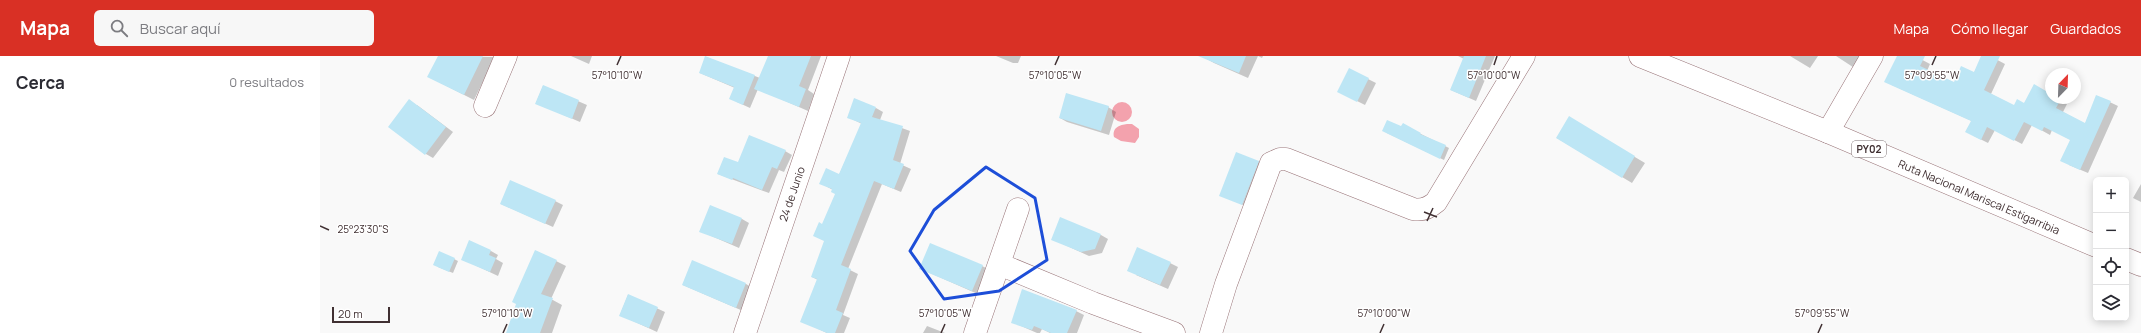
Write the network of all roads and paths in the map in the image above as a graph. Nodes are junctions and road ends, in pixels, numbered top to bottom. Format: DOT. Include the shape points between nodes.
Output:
graph roads {
  1 [pos="506,56"];
  2 [pos="839,56"];
  3 [pos="1524,56"];
  4 [pos="1640,56"];
  5 [pos="1872,56"];
  6 [pos="485,106"];
  7 [pos="1828,132"];
  8 [pos="1018,208"];
  9 [pos="2093,245"];
  10 [pos="2129,260"];
  11 [pos="999,264"];
  12 [pos="2141,265"];
  13 [pos="745,333"];
  14 [pos="975,333"];
  15 [pos="1174,333"];
  16 [pos="1211,333"];
  1 -- 6 [label="street"];
  2 -- 13 [label="street, 24 de Junio"];
  3 -- 16 [label="street" via="1431,207 1413,209 1286,159 1271,163 1226,284"];
  4 -- 7 [label="street, Ruta Nacional Mariscal Estigarribia / PY02"];
  5 -- 7 [label="street"];
  7 -- 9 [label="street, Ruta Nacional Mariscal Estigarribia / PY02"];
  8 -- 11 [label="street"];
  10 -- 12 [label="street"];
  11 -- 14 [label="street"];
  11 -- 15 [label="street" via="1093,304"];
}
